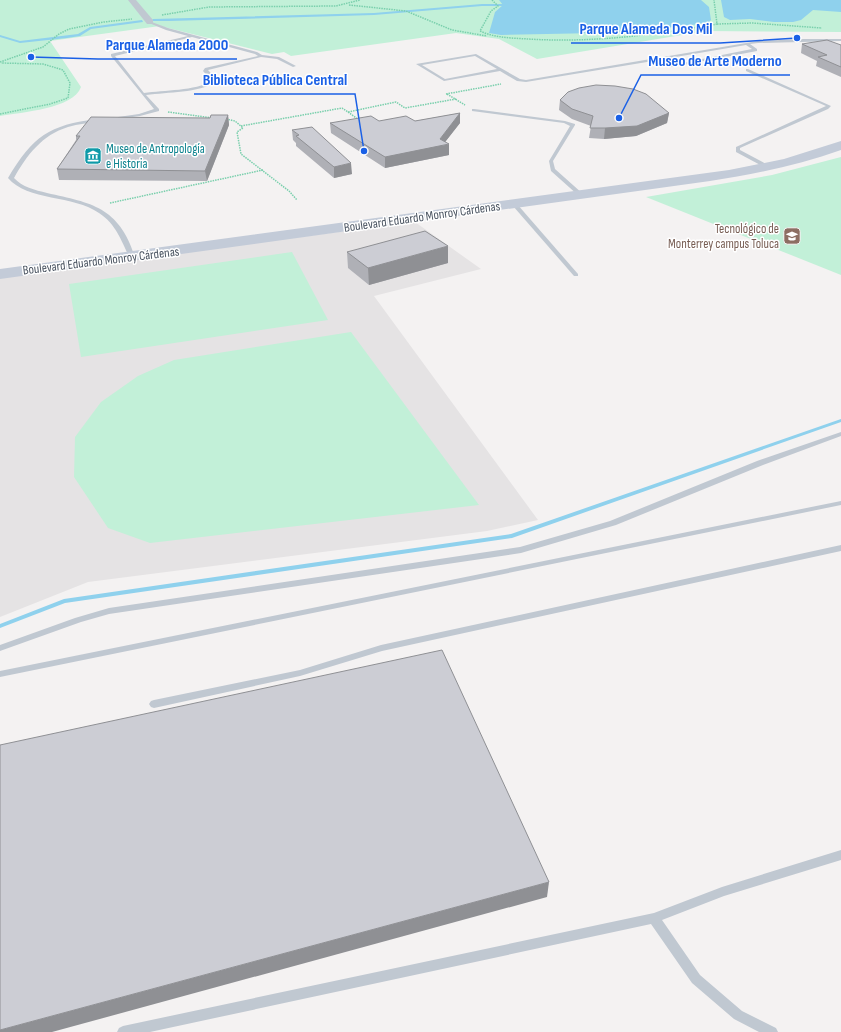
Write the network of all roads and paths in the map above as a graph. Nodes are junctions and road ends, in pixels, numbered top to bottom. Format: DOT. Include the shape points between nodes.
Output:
graph roads {
  1 [pos="132,0"];
  2 [pos="492,0"];
  3 [pos="714,0"];
  4 [pos="346,4"];
  5 [pos="150,22"];
  6 [pos="717,24"];
  7 [pos="827,28"];
  8 [pos="194,36"];
  9 [pos="493,36"];
  10 [pos="841,40"];
  11 [pos="747,44"];
  12 [pos="261,56"];
  13 [pos="655,60"];
  14 [pos="0,63"];
  15 [pos="294,66"];
  16 [pos="501,70"];
  17 [pos="747,70"];
  18 [pos="502,83"];
  19 [pos="143,94"];
  20 [pos="456,100"];
  21 [pos="474,110"];
  22 [pos="156,111"];
  23 [pos="348,112"];
  24 [pos="0,114"];
  25 [pos="216,118"];
  26 [pos="115,119"];
  27 [pos="224,119"];
  28 [pos="101,120"];
  29 [pos="360,120"];
  30 [pos="241,126"];
  31 [pos="841,145"];
  32 [pos="768,167"];
  33 [pos="263,170"];
  34 [pos="581,196"];
  35 [pos="297,200"];
  36 [pos="515,205"];
  37 [pos="94,207"];
  38 [pos="132,257"];
  39 [pos="0,274"];
  40 [pos="576,275"];
  41 [pos="841,434"];
  42 [pos="841,502"];
  43 [pos="841,548"];
  44 [pos="0,648"];
  45 [pos="0,674"];
  46 [pos="154,704"];
  47 [pos="841,855"];
  48 [pos="654,918"];
  49 [pos="123,1032"];
  50 [pos="772,1032"];
  1 -- 5 [label="street"];
  2 -- 9 [label="path" via="498,6 491,11 480,31"];
  3 -- 6 [label="path"];
  4 -- 9 [label="path" via="406,11 452,30"];
  5 -- 8 [label="lane"];
  6 -- 7 [label="path" via="752,23"];
  6 -- 9 [label="path" via="662,34 601,39 539,40"];
  8 -- 12 [label="lane"];
  8 -- 19 [label="lane" via="112,54"];
  10 -- 11 [label="lane" via="770,41"];
  11 -- 13 [label="lane"];
  11 -- 13 [label="lane" via="756,50 672,66"];
  12 -- 15 [label="lane" via="278,58"];
  12 -- 19 [label="lane" via="206,69 215,81 212,83"];
  13 -- 16 [label="lane" via="526,81"];
  14 -- 24 [label="path" via="43,64 63,70 70,83 68,98"];
  16 -- 16 [label="lane" via="476,55 418,64 443,80"];
  17 -- 32 [label="lane" via="829,106 738,147 738,151"];
  18 -- 20 [label="path" via="446,94"];
  19 -- 22 [label="lane"];
  20 -- 21 [label="path"];
  20 -- 23 [label="path" via="405,108 396,102"];
  21 -- 34 [label="lane" via="573,125 551,161 554,170"];
  22 -- 25 [label="path"];
  22 -- 26 [label="lane"];
  23 -- 29 [label="path"];
  23 -- 30 [label="path" via="342,108"];
  27 -- 30 [label="path"];
  28 -- 37 [label="lane" via="69,125 43,136 24,156 11,178 24,188"];
  30 -- 33 [label="path" via="243,128 237,132 241,154"];
  31 -- 32 [label="main road, Boulevard Eduardo Monroy Cárdenas"];
  32 -- 34 [label="main road, Boulevard Eduardo Monroy Cárdenas"];
  33 -- 35 [label="path"];
  33 -- 37 [label="path"];
  34 -- 36 [label="main road, Boulevard Eduardo Monroy Cárdenas"];
  36 -- 38 [label="main road, Boulevard Eduardo Monroy Cárdenas"];
  36 -- 40 [label="lane"];
  37 -- 38 [label="lane" via="102,211 123,233"];
  38 -- 39 [label="main road, Boulevard Eduardo Monroy Cárdenas"];
  41 -- 44 [label="lane" via="760,463 613,522 521,550 109,611"];
  42 -- 45 [label="lane"];
  43 -- 46 [label="lane" via="381,648 300,673"];
  47 -- 48 [label="lane" via="722,892"];
  48 -- 49 [label="lane"];
  48 -- 50 [label="lane" via="696,979 738,1015"];
}
